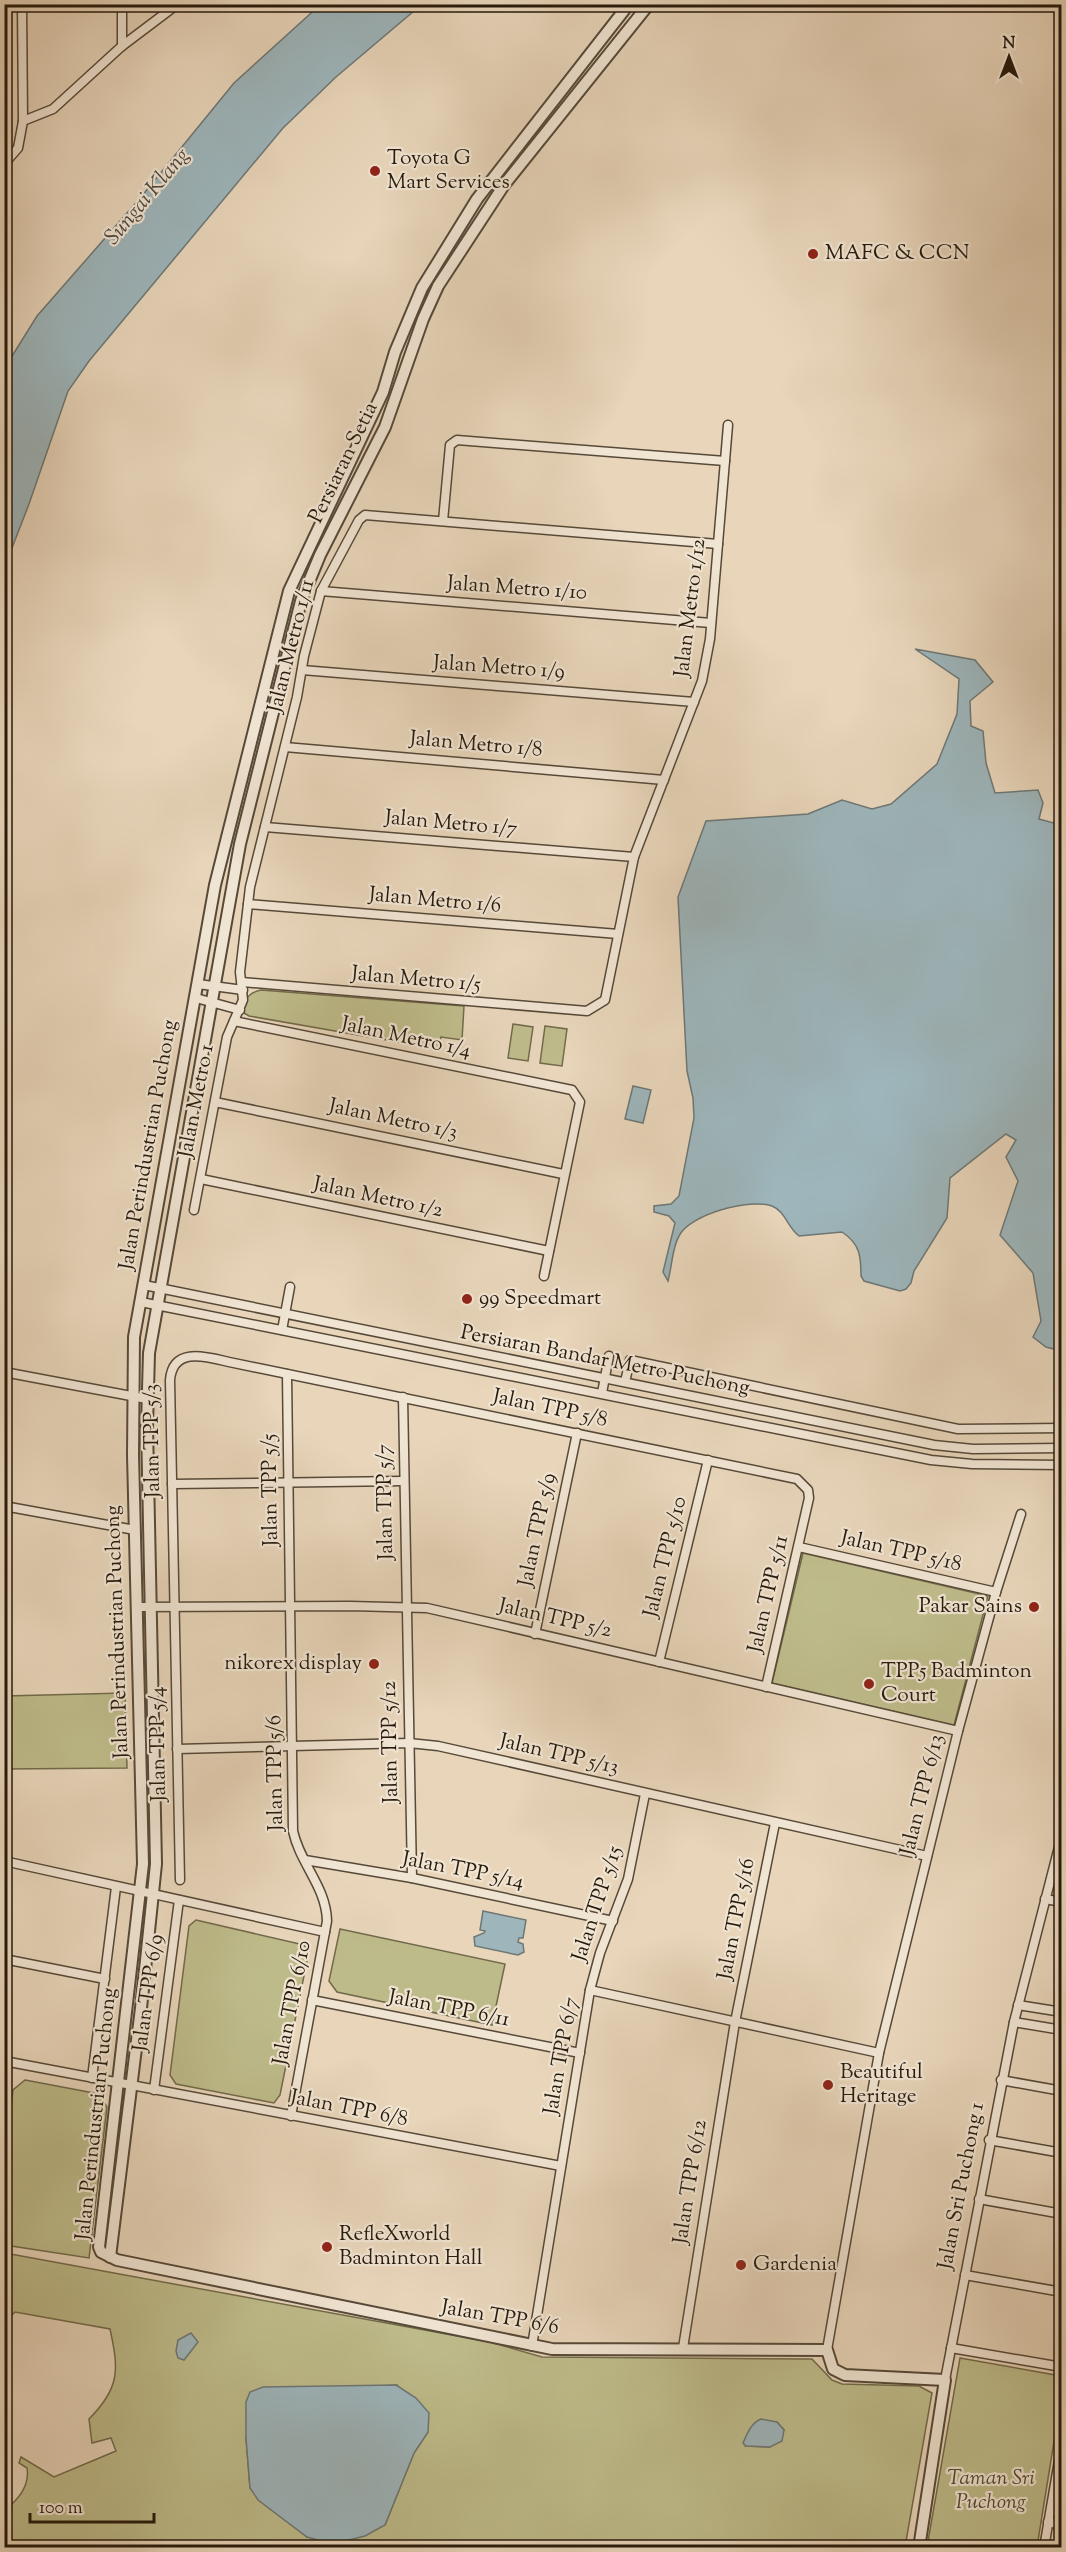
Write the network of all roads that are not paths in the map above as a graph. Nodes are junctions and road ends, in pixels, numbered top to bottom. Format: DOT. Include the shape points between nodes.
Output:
graph roads {
  1 [pos="22,4"];
  2 [pos="122,4"];
  3 [pos="174,4"];
  4 [pos="629,4"];
  5 [pos="649,4"];
  6 [pos="122,46"];
  7 [pos="23,121"];
  8 [pos="4,164"];
  9 [pos="728,425"];
  10 [pos="725,461"];
  11 [pos="443,521"];
  12 [pos="718,543"];
  13 [pos="321,591"];
  14 [pos="711,623"];
  15 [pos="302,670"];
  16 [pos="694,702"];
  17 [pos="285,747"];
  18 [pos="664,780"];
  19 [pos="265,827"];
  20 [pos="634,857"];
  21 [pos="248,904"];
  22 [pos="618,934"];
  23 [pos="198,984"];
  24 [pos="243,986"];
  25 [pos="220,987"];
  26 [pos="196,998"];
  27 [pos="243,1000"];
  28 [pos="217,1003"];
  29 [pos="240,1010"];
  30 [pos="234,1021"];
  31 [pos="215,1102"];
  32 [pos="563,1174"];
  33 [pos="201,1179"];
  34 [pos="194,1210"];
  35 [pos="549,1251"];
  36 [pos="544,1276"];
  37 [pos="144,1285"];
  38 [pos="290,1287"];
  39 [pos="160,1288"];
  40 [pos="141,1302"];
  41 [pos="160,1306"];
  42 [pos="285,1315"];
  43 [pos="282,1330"];
  44 [pos="609,1356"];
  45 [pos="261,1368"];
  46 [pos="4,1372"];
  47 [pos="287,1374"];
  48 [pos="605,1378"];
  49 [pos="625,1382"];
  50 [pos="602,1393"];
  51 [pos="133,1396"];
  52 [pos="403,1397"];
  53 [pos="147,1399"];
  54 [pos="1062,1428"];
  55 [pos="577,1433"];
  56 [pos="1062,1448"];
  57 [pos="708,1460"];
  58 [pos="1062,1465"];
  59 [pos="289,1481"];
  60 [pos="403,1481"];
  61 [pos="172,1484"];
  62 [pos="4,1506"];
  63 [pos="807,1509"];
  64 [pos="1021,1514"];
  65 [pos="135,1530"];
  66 [pos="799,1547"];
  67 [pos="996,1592"];
  68 [pos="291,1606"];
  69 [pos="406,1606"];
  70 [pos="136,1607"];
  71 [pos="150,1607"];
  72 [pos="174,1607"];
  73 [pos="534,1634"];
  74 [pos="659,1662"];
  75 [pos="766,1687"];
  76 [pos="958,1731"];
  77 [pos="409,1743"];
  78 [pos="294,1746"];
  79 [pos="177,1749"];
  80 [pos="645,1794"];
  81 [pos="775,1823"];
  82 [pos="1061,1839"];
  83 [pos="927,1856"];
  84 [pos="305,1860"];
  85 [pos="4,1861"];
  86 [pos="412,1878"];
  87 [pos="180,1880"];
  88 [pos="116,1887"];
  89 [pos="141,1893"];
  90 [pos="153,1896"];
  91 [pos="1045,1899"];
  92 [pos="179,1900"];
  93 [pos="1062,1902"];
  94 [pos="613,1921"];
  95 [pos="325,1932"];
  96 [pos="4,1959"];
  97 [pos="105,1979"];
  98 [pos="590,1990"];
  99 [pos="312,2000"];
  100 [pos="1018,2005"];
  101 [pos="1062,2012"];
  102 [pos="735,2022"];
  103 [pos="1014,2022"];
  104 [pos="1062,2030"];
  105 [pos="580,2053"];
  106 [pos="879,2053"];
  107 [pos="4,2061"];
  108 [pos="92,2078"];
  109 [pos="1001,2080"];
  110 [pos="117,2082"];
  111 [pos="130,2085"];
  112 [pos="154,2090"];
  113 [pos="1062,2091"];
  114 [pos="291,2116"];
  115 [pos="989,2140"];
  116 [pos="1062,2153"];
  117 [pos="561,2166"];
  118 [pos="979,2199"];
  119 [pos="1062,2214"];
  120 [pos="110,2258"];
  121 [pos="965,2275"];
  122 [pos="1062,2292"];
  123 [pos="532,2346"];
  124 [pos="683,2348"];
  125 [pos="951,2348"];
  126 [pos="827,2350"];
  127 [pos="1062,2367"];
  128 [pos="945,2380"];
  129 [pos="1061,2444"];
  130 [pos="1048,2522"];
  131 [pos="1062,2525"];
  132 [pos="919,2547"];
  133 [pos="1044,2547"];
  1 -- 7 [label="street"];
  2 -- 6 [label="street"];
  3 -- 6 [label="street"];
  4 -- 23 [label="street, Persiaran Setia" via="477,199 426,280 395,352 383,392 289,591 215,885"];
  5 -- 25 [label="street, Persiaran Setia" via="504,184 438,286 385,426 320,555 301,601 240,844"];
  6 -- 7 [label="street" via="53,109"];
  7 -- 8 [label="street" via="18,148"];
  9 -- 10 [label="street, Jalan Metro 1/12"];
  10 -- 11 [label="street" via="457,440 450,445"];
  10 -- 12 [label="street, Jalan Metro 1/12"];
  11 -- 12 [label="street, Jalan Metro 1/11"];
  11 -- 13 [label="street, Jalan Metro 1/11" via="365,515"];
  12 -- 14 [label="street, Jalan Metro 1/12"];
  13 -- 14 [label="street, Jalan Metro 1/10"];
  13 -- 15 [label="street, Jalan Metro 1/11"];
  14 -- 16 [label="street, Jalan Metro 1/12" via="702,681"];
  15 -- 16 [label="street, Jalan Metro 1/9"];
  15 -- 17 [label="street, Jalan Metro 1/11"];
  16 -- 18 [label="street, Jalan Metro 1/12"];
  17 -- 18 [label="street, Jalan Metro 1/8"];
  17 -- 19 [label="street, Jalan Metro 1/11"];
  18 -- 20 [label="street, Jalan Metro 1/12"];
  19 -- 20 [label="street, Jalan Metro 1/7"];
  19 -- 21 [label="street, Jalan Metro 1/11"];
  20 -- 22 [label="street"];
  21 -- 22 [label="street, Jalan Metro 1/6"];
  21 -- 24 [label="street, Jalan Metro 1/11" via="240,972"];
  22 -- 24 [label="street, Jalan Metro 1/5" via="605,1000 587,1011"];
  23 -- 25 [label="street, Jalan Metro 1/5"];
  23 -- 26 [label="street, Persiaran Setia"];
  24 -- 25 [label="street, Jalan Metro 1/5"];
  24 -- 27 [label="street, Jalan Metro 1/11"];
  25 -- 28 [label="street, Persiaran Setia"];
  26 -- 28 [label="street"];
  26 -- 37 [label="street, Jalan Perindustrian Puchong"];
  27 -- 29 [label="street, Jalan Metro 1"];
  28 -- 29 [label="street"];
  28 -- 39 [label="street, Jalan Perindustrian Puchong"];
  29 -- 30 [label="street, Jalan Metro 1"];
  30 -- 31 [label="street, Jalan Metro 1"];
  30 -- 32 [label="street, Jalan Metro 1/4" via="572,1090 580,1102"];
  31 -- 32 [label="street, Jalan Metro 1/3"];
  31 -- 33 [label="street, Jalan Metro 1"];
  32 -- 35 [label="street"];
  33 -- 34 [label="street, Jalan Metro 1"];
  33 -- 35 [label="street, Jalan Metro 1/2"];
  35 -- 36 [label="street"];
  37 -- 39 [label="street, Persiaran Bandar Metro Puchong"];
  37 -- 40 [label="street, Jalan Perindustrian Puchong"];
  38 -- 42 [label="street"];
  39 -- 41 [label="street, Jalan Perindustrian Puchong"];
  39 -- 42 [label="street, Persiaran Bandar Metro Puchong"];
  40 -- 41 [label="street, Persiaran Bandar Metro Puchong"];
  40 -- 51 [label="street, Jalan Perindustrian Puchong" via="134,1337"];
  41 -- 43 [label="street, Persiaran Bandar Metro Puchong"];
  41 -- 53 [label="street, Jalan Perindustrian Puchong" via="149,1353"];
  42 -- 43 [label="street"];
  42 -- 48 [label="street, Persiaran Bandar Metro Puchong"];
  43 -- 50 [label="street, Persiaran Bandar Metro Puchong"];
  44 -- 48 [label="street"];
  45 -- 47 [label="street, Jalan TPP 5/8"];
  45 -- 61 [label="street, Jalan TPP 5/3" via="197,1356 183,1357 173,1366"];
  46 -- 51 [label="street"];
  47 -- 52 [label="street, Jalan TPP 5/8"];
  47 -- 59 [label="street, Jalan TPP 5/5"];
  48 -- 49 [label="street, Persiaran Bandar Metro Puchong"];
  48 -- 50 [label="street"];
  49 -- 54 [label="street" via="630,1360 958,1429"];
  49 -- 56 [label="street, Persiaran Bandar Metro Puchong" via="954,1448"];
  50 -- 58 [label="street, Persiaran Bandar Metro Puchong" via="941,1462"];
  51 -- 53 [label="street"];
  51 -- 65 [label="street, Jalan Perindustrian Puchong"];
  52 -- 55 [label="street, Jalan TPP 5/8"];
  52 -- 60 [label="street, Jalan TPP 5/7"];
  53 -- 71 [label="street, Jalan Perindustrian Puchong"];
  55 -- 57 [label="street, Jalan TPP 5/8"];
  55 -- 73 [label="street, Jalan TPP 5/9"];
  57 -- 63 [label="street, Jalan TPP 5/8" via="797,1479 808,1490"];
  57 -- 74 [label="street, Jalan TPP 5/10"];
  59 -- 60 [label="street"];
  59 -- 61 [label="street"];
  59 -- 68 [label="street, Jalan TPP 5/5"];
  60 -- 69 [label="street, Jalan TPP 5/7"];
  61 -- 72 [label="street, Jalan TPP 5/3"];
  62 -- 65 [label="street"];
  63 -- 66 [label="street, Jalan TPP 5/11"];
  64 -- 67 [label="street, Jalan TPP 6/13"];
  65 -- 70 [label="street, Jalan Perindustrian Puchong"];
  66 -- 67 [label="street, Jalan TPP 5/18"];
  66 -- 75 [label="street, Jalan TPP 5/11"];
  67 -- 76 [label="street, Jalan TPP 6/13"];
  68 -- 69 [label="street, Jalan TPP 5/2"];
  68 -- 72 [label="street, Jalan TPP 5/2"];
  68 -- 78 [label="street, Jalan TPP 5/6"];
  69 -- 73 [label="street, Jalan TPP 5/2"];
  69 -- 77 [label="street, Jalan TPP 5/12"];
  70 -- 71 [label="street, Jalan TPP 5/2"];
  70 -- 89 [label="street, Jalan Perindustrian Puchong"];
  71 -- 72 [label="street, Jalan TPP 5/2"];
  71 -- 90 [label="street, Jalan Perindustrian Puchong" via="156,1864"];
  72 -- 79 [label="street, Jalan TPP 5/4"];
  73 -- 74 [label="street, Jalan TPP 5/2"];
  74 -- 75 [label="street, Jalan TPP 5/2"];
  75 -- 76 [label="street, Jalan TPP 5/2"];
  76 -- 83 [label="street, Jalan TPP 6/13"];
  77 -- 78 [label="street, Jalan TPP 5/13"];
  77 -- 80 [label="street, Jalan TPP 5/13" via="448,1748"];
  77 -- 86 [label="street, Jalan TPP 5/12"];
  78 -- 79 [label="street, Jalan TPP 5/13"];
  78 -- 84 [label="street, Jalan TPP 5/6" via="294,1831"];
  79 -- 87 [label="street, Jalan TPP 5/4"];
  80 -- 81 [label="street, Jalan TPP 5/13"];
  80 -- 94 [label="street, Jalan TPP 5/15" via="634,1857"];
  81 -- 83 [label="street, Jalan TPP 5/13"];
  81 -- 102 [label="street, Jalan TPP 5/16"];
  82 -- 91 [label="street, Jalan Sri Puchong 1"];
  83 -- 106 [label="street, Jalan TPP 6/13"];
  84 -- 86 [label="street, Jalan TPP 5/14"];
  84 -- 95 [label="street, Jalan TPP 5/6" via="325,1901"];
  85 -- 88 [label="street"];
  86 -- 94 [label="street, Jalan TPP 5/14"];
  88 -- 89 [label="street"];
  88 -- 97 [label="street"];
  89 -- 90 [label="street"];
  89 -- 110 [label="street, Jalan Perindustrian Puchong"];
  90 -- 92 [label="street"];
  90 -- 111 [label="street, Jalan Perindustrian Puchong"];
  91 -- 93 [label="street"];
  91 -- 100 [label="street, Jalan Sri Puchong 1"];
  92 -- 95 [label="street"];
  92 -- 112 [label="street, Jalan TPP 6/9"];
  94 -- 98 [label="street, Jalan TPP 5/15"];
  95 -- 99 [label="street, Jalan TPP 6/10"];
  96 -- 97 [label="street"];
  97 -- 108 [label="street"];
  98 -- 102 [label="street, Jalan TPP 6/7"];
  98 -- 105 [label="street, Jalan TPP 6/7"];
  99 -- 105 [label="street, Jalan TPP 6/11"];
  99 -- 114 [label="street, Jalan TPP 6/10"];
  100 -- 101 [label="street"];
  100 -- 103 [label="street, Jalan Sri Puchong 1"];
  102 -- 106 [label="street, Jalan TPP 6/7"];
  102 -- 124 [label="street, Jalan TPP 6/12"];
  103 -- 104 [label="street"];
  103 -- 109 [label="street, Jalan Sri Puchong 1"];
  105 -- 117 [label="street, Jalan TPP 6/7"];
  106 -- 126 [label="street, Jalan TPP 6/13"];
  107 -- 108 [label="street, Jalan TPP 6/8"];
  108 -- 110 [label="street, Jalan TPP 6/8"];
  109 -- 113 [label="street"];
  109 -- 115 [label="street, Jalan Sri Puchong 1"];
  110 -- 111 [label="street, Jalan TPP 6/8"];
  110 -- 120 [label="street, Jalan Perindustrian Puchong" via="99,2247"];
  111 -- 112 [label="street, Jalan TPP 6/8"];
  111 -- 120 [label="street, Jalan Perindustrian Puchong"];
  112 -- 114 [label="street, Jalan TPP 6/8"];
  114 -- 117 [label="street, Jalan TPP 6/8"];
  115 -- 116 [label="street"];
  115 -- 118 [label="street, Jalan Sri Puchong 1"];
  117 -- 123 [label="street, Jalan TPP 6/7"];
  118 -- 119 [label="street"];
  118 -- 121 [label="street, Jalan Sri Puchong 1"];
  120 -- 123 [label="street, Jalan TPP 6/6"];
  121 -- 122 [label="street"];
  121 -- 125 [label="street, Jalan Sri Puchong 1"];
  123 -- 124 [label="street, Jalan TPP 6/6"];
  124 -- 126 [label="street, Jalan TPP 6/6"];
  125 -- 127 [label="street"];
  125 -- 128 [label="street, Jalan Sri Puchong 1"];
  126 -- 128 [label="street" via="833,2369 845,2375"];
  128 -- 132 [label="street, Jalan Sri Puchong 1"];
  129 -- 130 [label="street"];
  130 -- 131 [label="street"];
  130 -- 133 [label="street"];
}
